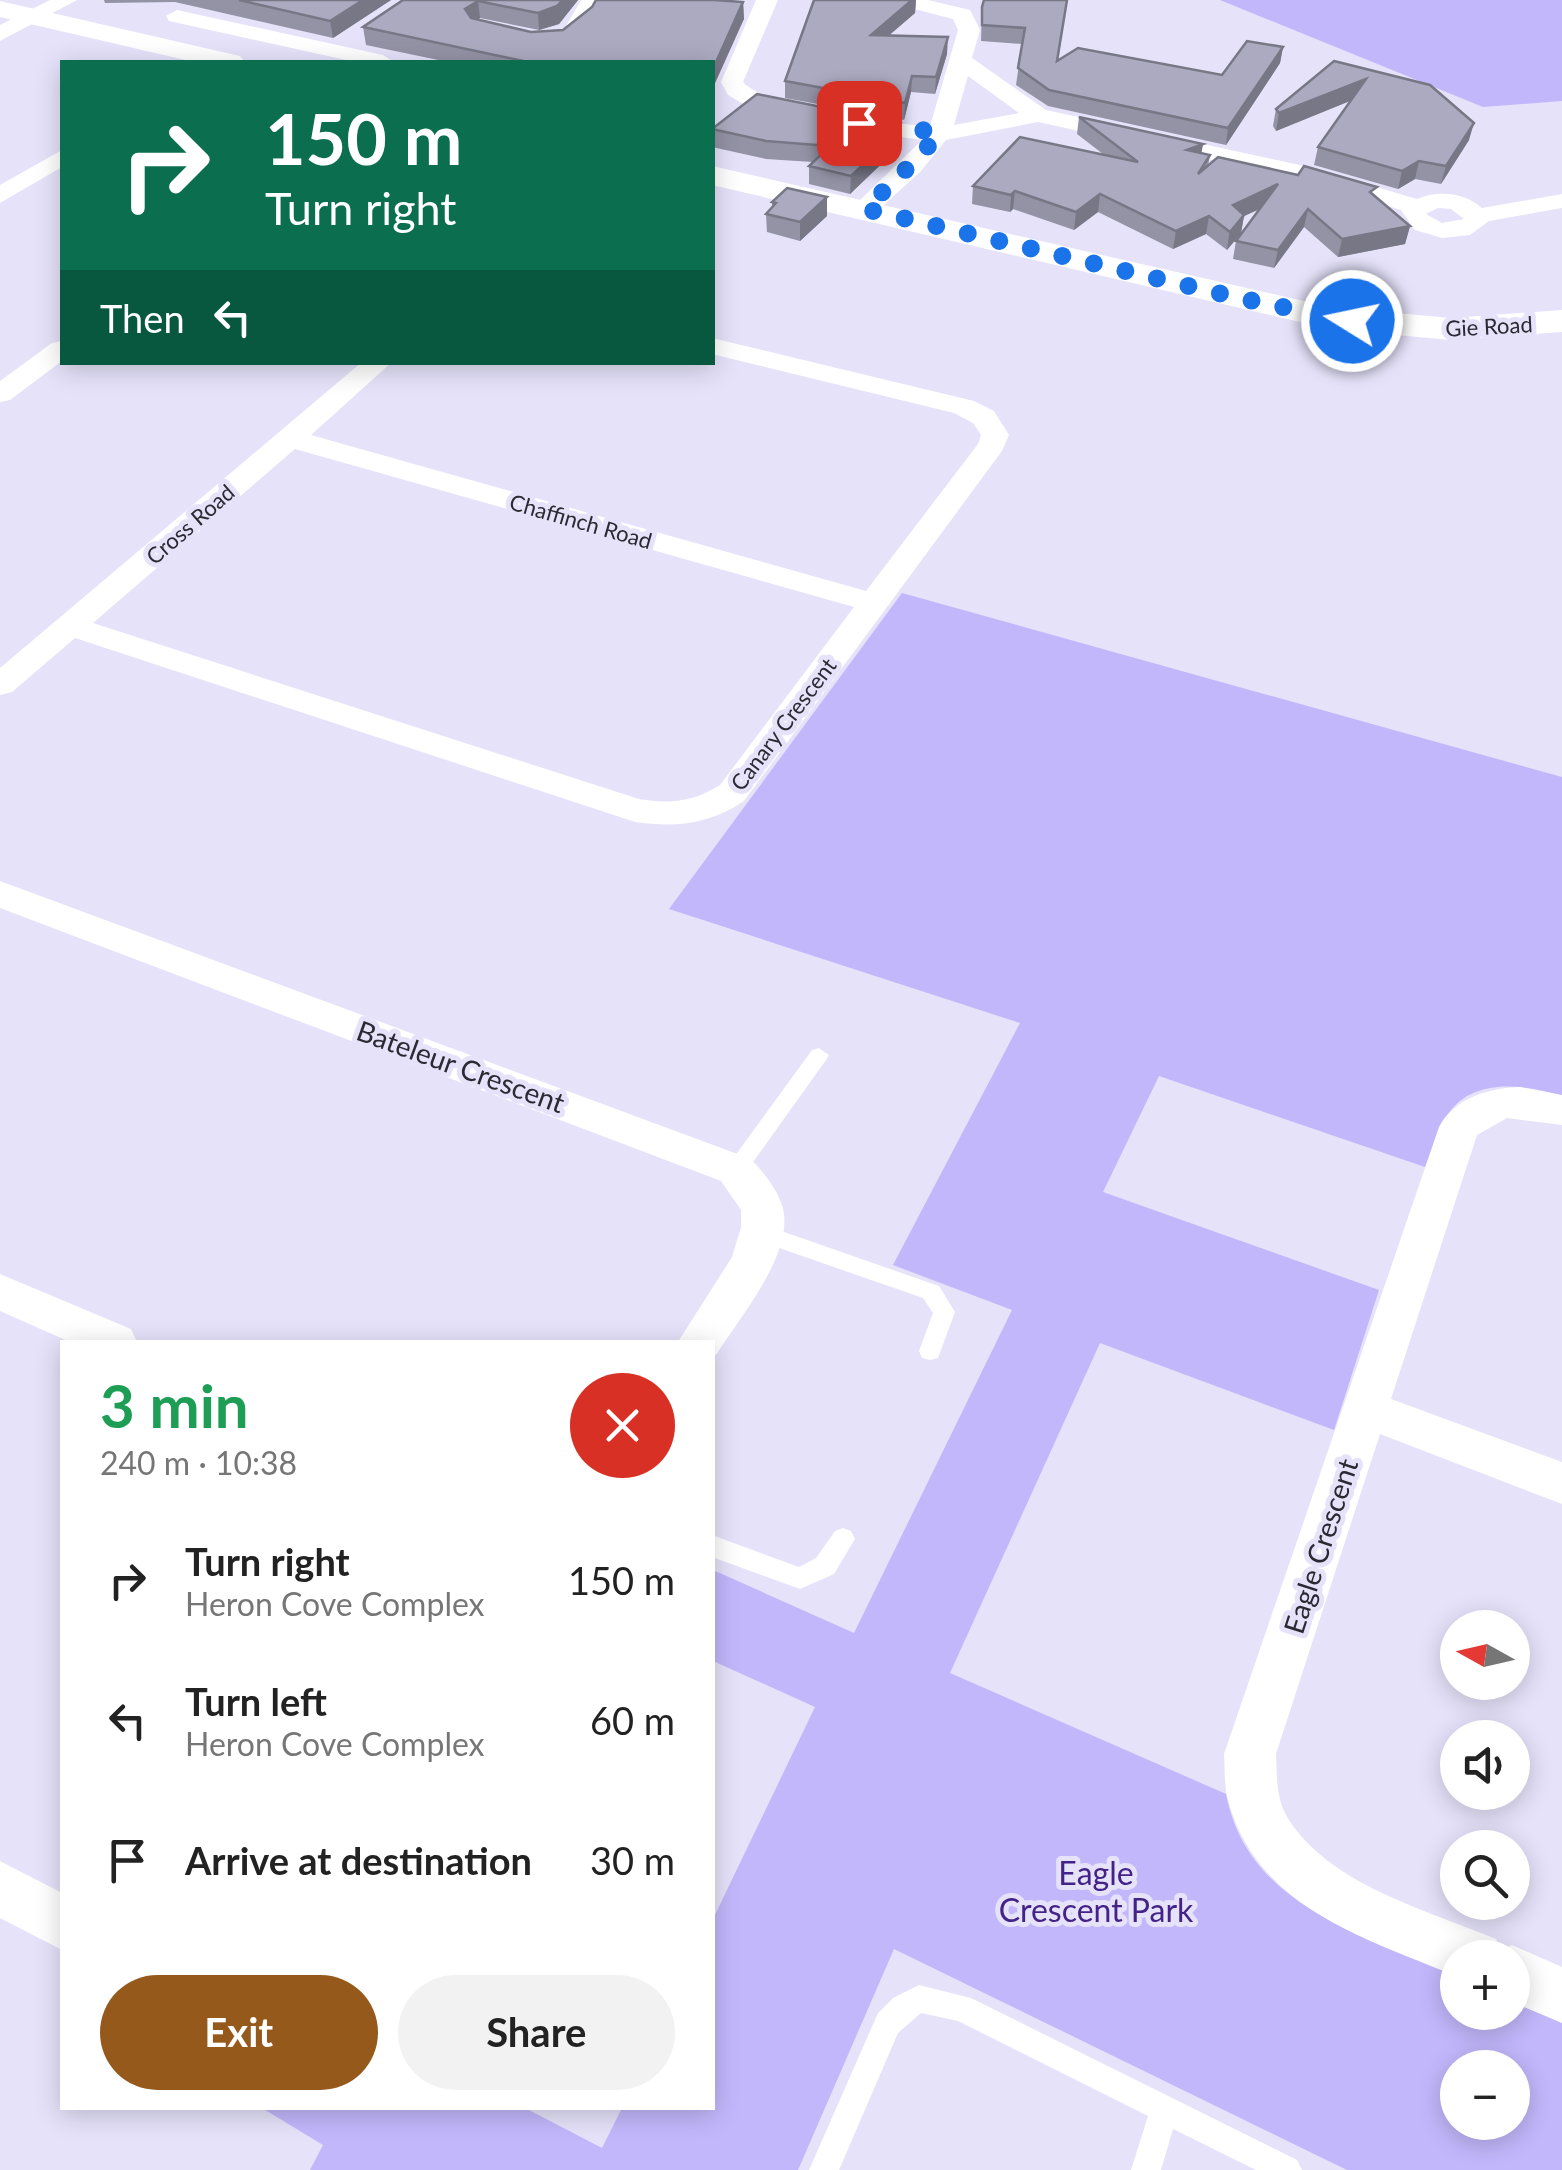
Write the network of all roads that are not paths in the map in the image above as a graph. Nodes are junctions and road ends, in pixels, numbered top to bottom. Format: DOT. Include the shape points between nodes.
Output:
graph roads {
  1 [pos="66,0"];
  2 [pos="592,0"];
  3 [pos="767,0"];
  4 [pos="902,0"];
  5 [pos="0,9"];
  6 [pos="32,16"];
  7 [pos="177,16"];
  8 [pos="366,31"];
  9 [pos="0,34"];
  10 [pos="524,35"];
  11 [pos="336,52"];
  12 [pos="214,60"];
  13 [pos="374,60"];
  14 [pos="958,60"];
  15 [pos="1038,115"];
  16 [pos="949,127"];
  17 [pos="60,162"];
  18 [pos="715,176"];
  19 [pos="0,196"];
  20 [pos="1562,201"];
  21 [pos="877,212"];
  22 [pos="1562,321"];
  23 [pos="715,347"];
  24 [pos="60,350"];
  25 [pos="375,365"];
  26 [pos="0,394"];
  27 [pos="288,438"];
  28 [pos="874,603"];
  29 [pos="71,626"];
  30 [pos="0,684"];
  31 [pos="0,894"];
  32 [pos="820,1055"];
  33 [pos="1562,1110"];
  34 [pos="736,1170"];
  35 [pos="762,1233"];
  36 [pos="0,1292"];
  37 [pos="110,1340"];
  38 [pos="701,1340"];
  39 [pos="930,1350"];
  40 [pos="1366,1409"];
  41 [pos="1562,1483"];
  42 [pos="842,1539"];
  43 [pos="715,1547"];
  44 [pos="0,1888"];
  45 [pos="60,1922"];
  46 [pos="1440,1941"];
  47 [pos="1530,1981"];
  48 [pos="1562,1995"];
  49 [pos="1165,2109"];
  50 [pos="824,2170"];
  51 [pos="1146,2170"];
  52 [pos="1287,2170"];
  1 -- 6 [label="street"];
  2 -- 10 [label="street" via="568,36"];
  3 -- 16 [label="street" via="732,82 736,90 753,100 859,123"];
  4 -- 14 [label="street" via="966,18 969,30"];
  5 -- 6 [label="street"];
  6 -- 9 [label="street"];
  6 -- 12 [label="street"];
  7 -- 11 [label="street"];
  8 -- 11 [label="street"];
  11 -- 13 [label="street"];
  14 -- 15 [label="street"];
  14 -- 16 [label="street"];
  15 -- 16 [label="street"];
  15 -- 20 [label="street" via="1309,174 1415,206 1417,221 1446,230 1466,229 1477,216"];
  16 -- 21 [label="street"];
  17 -- 19 [label="street"];
  18 -- 21 [label="street, Gie Road"];
  21 -- 22 [label="street, Gie Road" via="1352,321 1451,329"];
  23 -- 28 [label="street, Canary Crescent" via="964,407 991,424 992,446"];
  24 -- 26 [label="street"];
  25 -- 27 [label="street, Cross Road"];
  27 -- 28 [label="street, Chaffinch Road"];
  27 -- 29 [label="street, Cross Road"];
  28 -- 29 [label="street, Canary Crescent" via="732,793 698,811 666,815"];
  29 -- 30 [label="street, Cross Road"];
  31 -- 34 [label="street, Bateleur Crescent"];
  32 -- 34 [label="lane"];
  33 -- 40 [label="street, Eagle Crescent" via="1504,1102 1460,1127"];
  34 -- 35 [label="street" via="762,1208"];
  35 -- 38 [label="street"];
  35 -- 39 [label="lane" via="931,1292 944,1312"];
  36 -- 37 [label="street"];
  40 -- 41 [label="street"];
  40 -- 46 [label="street, Eagle Crescent" via="1250,1754 1248,1781 1253,1808 1284,1859 1307,1880"];
  42 -- 43 [label="lane" via="825,1566 800,1578"];
  44 -- 45 [label="street"];
  47 -- 48 [label="street"];
  49 -- 50 [label="lane" via="961,2008 919,1999 888,2024"];
  49 -- 51 [label="lane"];
  49 -- 52 [label="lane"];
}
